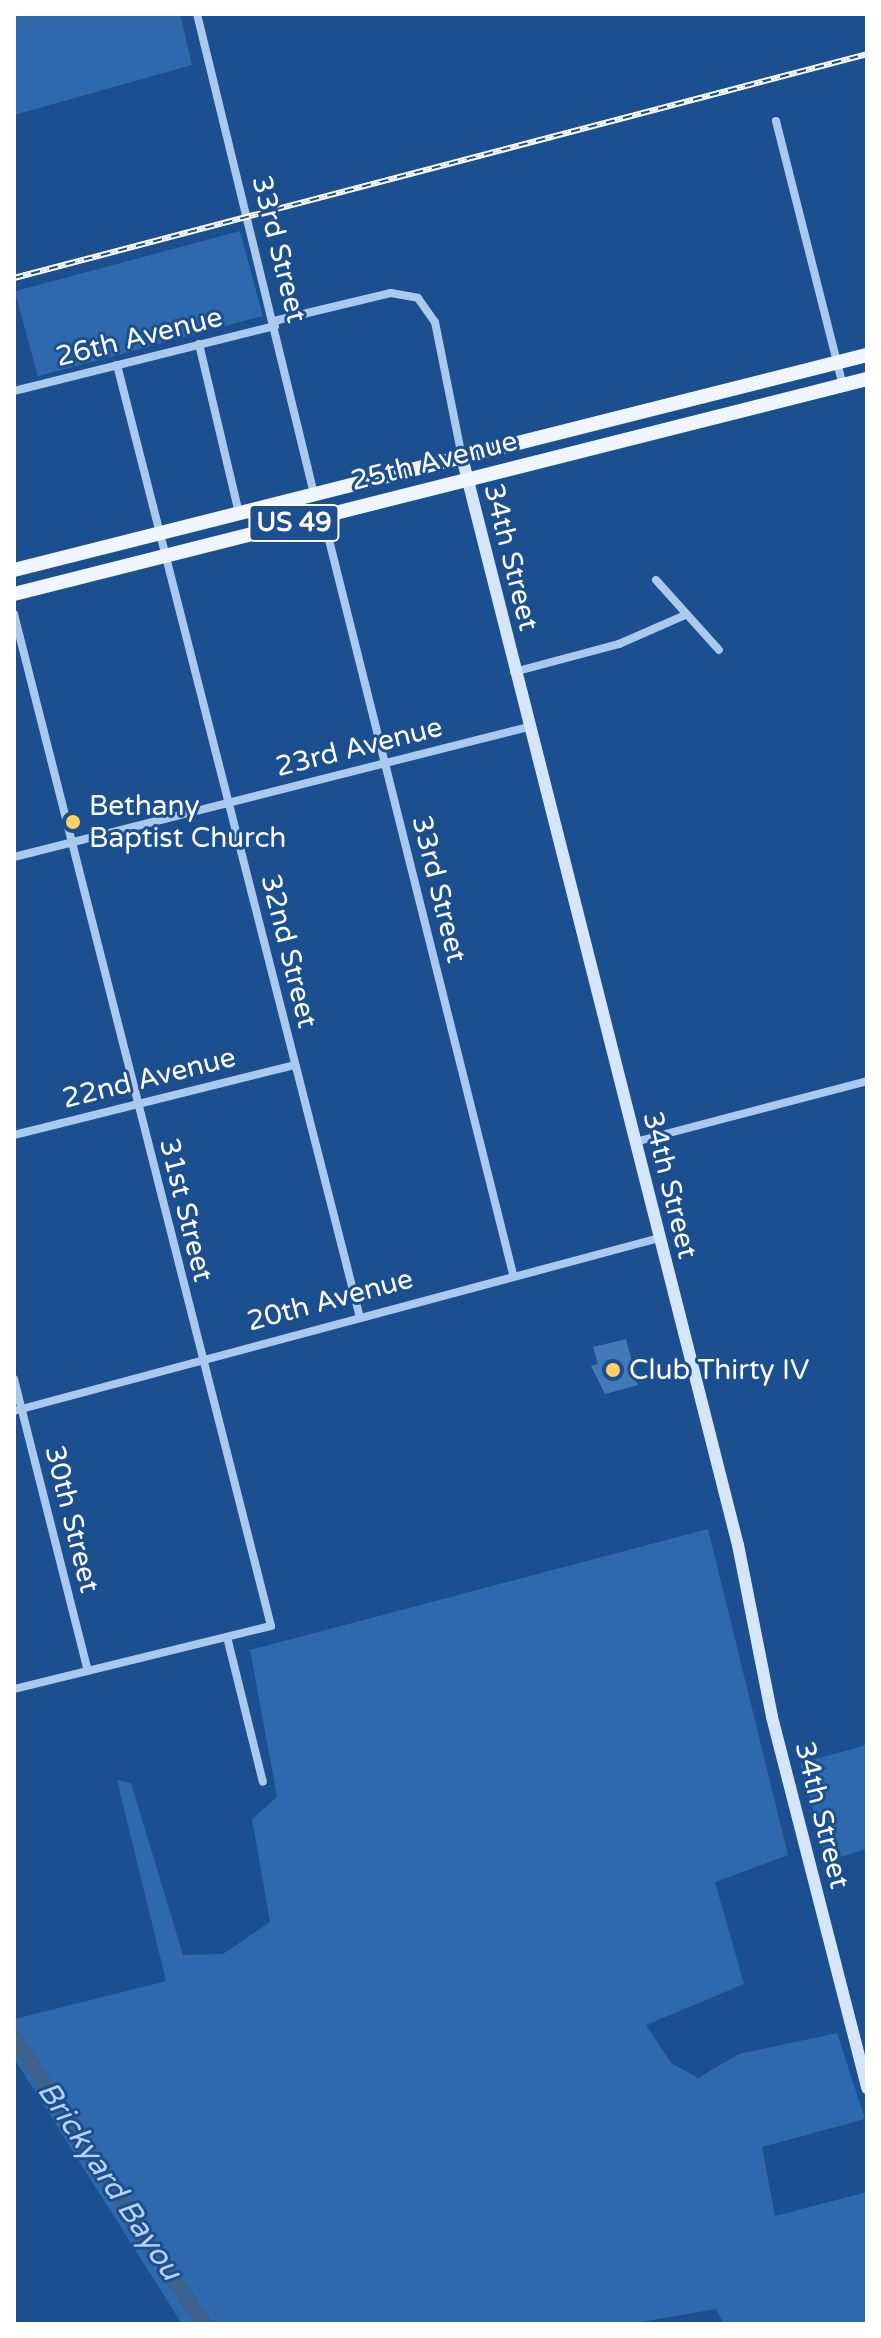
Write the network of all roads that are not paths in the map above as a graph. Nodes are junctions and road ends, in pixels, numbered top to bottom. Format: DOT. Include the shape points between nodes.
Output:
graph roads {
  1 [pos="197,14"];
  2 [pos="776,121"];
  3 [pos="418,298"];
  4 [pos="274,323"];
  5 [pos="199,344"];
  6 [pos="867,355"];
  7 [pos="837,362"];
  8 [pos="117,365"];
  9 [pos="867,379"];
  10 [pos="843,385"];
  11 [pos="14,391"];
  12 [pos="462,457"];
  13 [pos="467,479"];
  14 [pos="314,494"];
  15 [pos="239,513"];
  16 [pos="323,516"];
  17 [pos="160,533"];
  18 [pos="166,555"];
  19 [pos="14,570"];
  20 [pos="656,580"];
  21 [pos="14,594"];
  22 [pos="14,614"];
  23 [pos="685,615"];
  24 [pos="719,650"];
  25 [pos="514,672"];
  26 [pos="528,727"];
  27 [pos="385,763"];
  28 [pos="229,803"];
  29 [pos="72,843"];
  30 [pos="14,857"];
  31 [pos="295,1065"];
  32 [pos="867,1081"];
  33 [pos="137,1104"];
  34 [pos="14,1135"];
  35 [pos="635,1142"];
  36 [pos="659,1238"];
  37 [pos="513,1274"];
  38 [pos="359,1314"];
  39 [pos="200,1361"];
  40 [pos="14,1379"];
  41 [pos="18,1410"];
  42 [pos="227,1637"];
  43 [pos="88,1671"];
  44 [pos="14,1689"];
  45 [pos="263,1782"];
  46 [pos="867,2088"];
  1 -- 4 [label="street, 33rd Street"];
  2 -- 7 [label="street"];
  3 -- 4 [label="street, 26th Avenue" via="391,293"];
  3 -- 12 [label="street, 34th Street" via="435,322"];
  4 -- 5 [label="street, 26th Avenue"];
  4 -- 14 [label="street, 33rd Street"];
  5 -- 8 [label="street, 26th Avenue"];
  5 -- 15 [label="street"];
  6 -- 7 [label="main road, 25th Avenue / US 49"];
  7 -- 10 [label="street"];
  7 -- 12 [label="main road, 25th Avenue / US 49"];
  8 -- 11 [label="street, 26th Avenue"];
  8 -- 17 [label="street, 32nd Street"];
  9 -- 10 [label="main road, 25th Avenue / US 49"];
  10 -- 13 [label="main road, 25th Avenue / US 49"];
  12 -- 13 [label="street, 34th Street"];
  12 -- 14 [label="main road, 25th Avenue / US 49"];
  13 -- 16 [label="main road, 25th Avenue / US 49"];
  13 -- 25 [label="street, 34th Street"];
  14 -- 15 [label="main road, 25th Avenue / US 49"];
  15 -- 17 [label="main road, 25th Avenue / US 49"];
  16 -- 18 [label="main road, 25th Avenue / US 49"];
  16 -- 27 [label="street, 33rd Street"];
  17 -- 18 [label="street, 32nd Street"];
  17 -- 19 [label="main road, 25th Avenue / US 49"];
  18 -- 21 [label="main road, 25th Avenue / US 49"];
  18 -- 28 [label="street, 32nd Street"];
  20 -- 23 [label="street"];
  22 -- 29 [label="street, 31st Street"];
  23 -- 24 [label="street"];
  23 -- 25 [label="street" via="619,644"];
  25 -- 26 [label="street, 34th Street"];
  26 -- 27 [label="street, 23rd Avenue"];
  26 -- 35 [label="street, 34th Street"];
  27 -- 28 [label="street, 23rd Avenue"];
  27 -- 37 [label="street, 33rd Street"];
  28 -- 29 [label="street, 23rd Avenue"];
  28 -- 31 [label="street, 32nd Street"];
  29 -- 30 [label="street, 23rd Avenue"];
  29 -- 33 [label="street, 31st Street"];
  31 -- 33 [label="street, 22nd Avenue"];
  31 -- 38 [label="street, 32nd Street"];
  32 -- 35 [label="street"];
  33 -- 34 [label="street, 22nd Avenue"];
  33 -- 39 [label="street, 31st Street"];
  35 -- 36 [label="street, 34th Street"];
  36 -- 37 [label="street, 20th Avenue"];
  36 -- 46 [label="street, 34th Street"];
  37 -- 38 [label="street, 20th Avenue"];
  38 -- 39 [label="street, 20th Avenue"];
  39 -- 41 [label="street, 20th Avenue"];
  39 -- 42 [label="street, 31st Street" via="271,1626"];
  40 -- 41 [label="street, 30th Street"];
  41 -- 43 [label="street, 30th Street"];
  42 -- 43 [label="street"];
  42 -- 45 [label="street"];
  43 -- 44 [label="street"];
}
